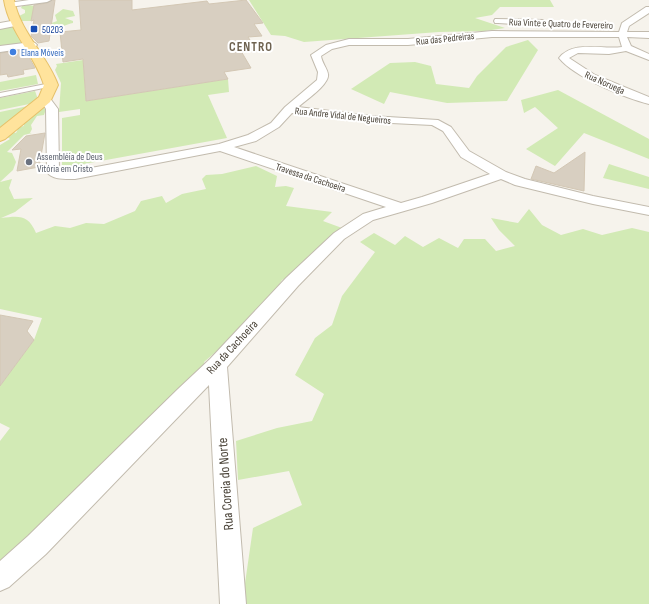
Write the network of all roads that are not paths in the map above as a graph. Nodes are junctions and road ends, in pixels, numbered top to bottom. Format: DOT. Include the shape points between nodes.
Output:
graph roads {
  1 [pos="47,0"];
  2 [pos="9,3"];
  3 [pos="649,9"];
  4 [pos="498,21"];
  5 [pos="17,23"];
  6 [pos="554,24"];
  7 [pos="0,26"];
  8 [pos="622,35"];
  9 [pos="649,35"];
  10 [pos="32,45"];
  11 [pos="627,48"];
  12 [pos="0,49"];
  13 [pos="649,57"];
  14 [pos="52,85"];
  15 [pos="0,95"];
  16 [pos="45,99"];
  17 [pos="649,101"];
  18 [pos="289,109"];
  19 [pos="0,136"];
  20 [pos="222,148"];
  21 [pos="501,175"];
  22 [pos="400,207"];
  23 [pos="649,211"];
  24 [pos="217,365"];
  25 [pos="0,578"];
  26 [pos="233,604"];
  1 -- 2 [label="street"];
  2 -- 5 [label="main road"];
  3 -- 8 [label="street" via="622,25"];
  4 -- 6 [label="street, Rua Vinte e Quatro de Fevereiro"];
  5 -- 7 [label="street"];
  5 -- 10 [label="main road"];
  8 -- 9 [label="street, Rua das Pedreiras"];
  8 -- 11 [label="street"];
  8 -- 18 [label="street, Rua das Pedreiras" via="492,34 408,42 337,44 316,55 324,78"];
  10 -- 12 [label="street"];
  10 -- 14 [label="main road"];
  11 -- 13 [label="street"];
  11 -- 17 [label="street, Rua Noruega" via="614,51 577,51 564,58 583,73"];
  14 -- 15 [label="lane"];
  14 -- 16 [label="main road"];
  16 -- 19 [label="main road"];
  16 -- 20 [label="street, Rua Andre Vidal de Negueiros" via="52,109 52,167 53,172 58,174 75,175"];
  18 -- 20 [label="street, Rua Andre Vidal de Negueiros" via="275,125 263,133"];
  18 -- 21 [label="street, Rua Andre Vidal de Negueiros" via="371,119 434,122 447,129 465,154"];
  20 -- 22 [label="street, Travessa da Cachoeira"];
  21 -- 22 [label="street, Rua da Cachoeira"];
  21 -- 23 [label="street, Rua Andre Vidal de Negueiros" via="593,200"];
  22 -- 24 [label="street, Rua da Cachoeira" via="368,217 339,236 287,288"];
  24 -- 25 [label="street, Rua da Cachoeira" via="185,394 37,545"];
  24 -- 26 [label="street, Rua Coreia do Norte"];
}
